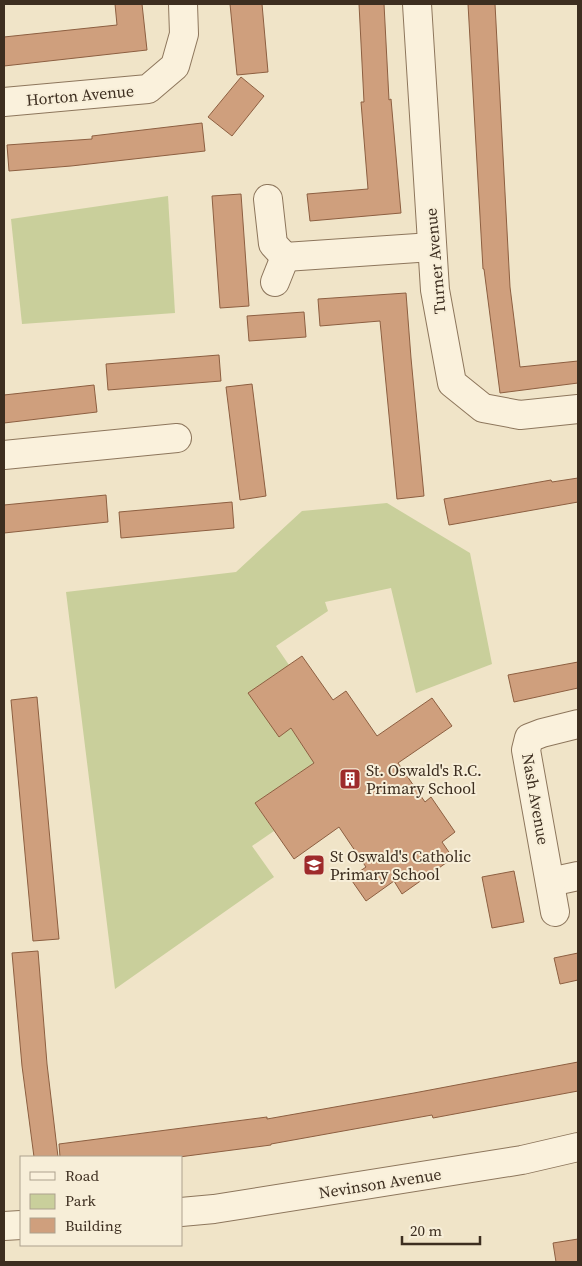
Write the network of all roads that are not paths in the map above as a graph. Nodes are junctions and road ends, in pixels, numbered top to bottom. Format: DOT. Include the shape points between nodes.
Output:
graph roads {
  1 [pos="183,4"];
  2 [pos="417,4"];
  3 [pos="4,102"];
  4 [pos="268,199"];
  5 [pos="432,247"];
  6 [pos="578,409"];
  7 [pos="177,438"];
  8 [pos="4,455"];
  9 [pos="578,724"];
  10 [pos="578,876"];
  11 [pos="550,882"];
  12 [pos="555,912"];
  13 [pos="578,1147"];
  14 [pos="182,1212"];
  15 [pos="20,1224"];
  16 [pos="4,1226"];
  1 -- 3 [label="street, Horton Avenue" via="184,34 175,66 148,89"];
  2 -- 5 [label="street, Turner Avenue"];
  4 -- 5 [label="street" via="273,244 280,270"];
  5 -- 6 [label="street, Turner Avenue" via="435,290 452,383 483,408 520,415"];
  7 -- 8 [label="street"];
  9 -- 11 [label="street, Nash Avenue" via="529,738 526,750"];
  10 -- 11 [label="street"];
  11 -- 12 [label="street, Nash Avenue"];
  13 -- 14 [label="street, Nevinson Avenue" via="522,1160"];
  15 -- 16 [label="street"];
}
